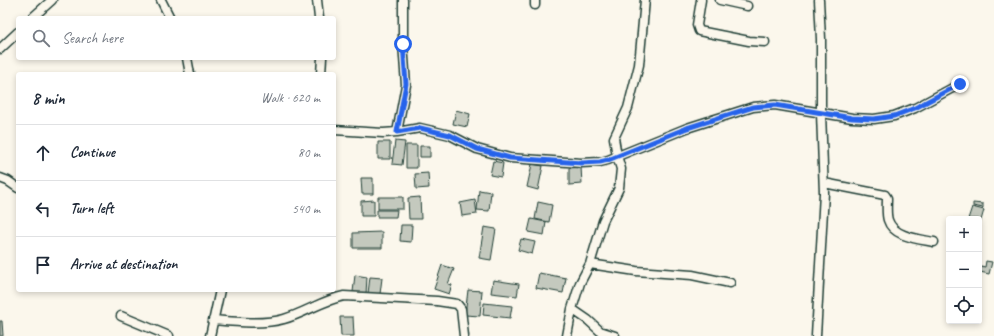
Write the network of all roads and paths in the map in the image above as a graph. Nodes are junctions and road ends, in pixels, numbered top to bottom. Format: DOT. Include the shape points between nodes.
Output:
graph roads {
  1 [pos="52,0"];
  2 [pos="161,0"];
  3 [pos="317,0"];
  4 [pos="403,0"];
  5 [pos="646,0"];
  6 [pos="701,0"];
  7 [pos="720,0"];
  8 [pos="819,0"];
  9 [pos="747,6"];
  10 [pos="34,16"];
  11 [pos="169,16"];
  12 [pos="319,16"];
  13 [pos="16,34"];
  14 [pos="765,42"];
  15 [pos="0,49"];
  16 [pos="187,60"];
  17 [pos="322,60"];
  18 [pos="190,72"];
  19 [pos="321,72"];
  20 [pos="960,84"];
  21 [pos="821,113"];
  22 [pos="336,130"];
  23 [pos="397,132"];
  24 [pos="617,156"];
  25 [pos="0,178"];
  26 [pos="824,183"];
  27 [pos="16,187"];
  28 [pos="934,242"];
  29 [pos="590,264"];
  30 [pos="730,283"];
  31 [pos="220,292"];
  32 [pos="572,309"];
  33 [pos="121,316"];
  34 [pos="213,320"];
  35 [pos="169,336"];
  36 [pos="210,336"];
  37 [pos="464,336"];
  38 [pos="567,336"];
  39 [pos="615,336"];
  40 [pos="816,336"];
  1 -- 10 [label="street"];
  2 -- 11 [label="street"];
  3 -- 12 [label="street"];
  4 -- 23 [label="street" via="406,84"];
  5 -- 24 [label="street" via="639,65 628,108 614,138"];
  6 -- 14 [label="street" via="697,25 699,32"];
  7 -- 9 [label="street"];
  8 -- 21 [label="street"];
  13 -- 15 [label="street"];
  16 -- 18 [label="street"];
  17 -- 19 [label="street"];
  20 -- 21 [label="street" via="894,116 874,119"];
  21 -- 24 [label="street" via="775,105 753,107 687,128"];
  21 -- 26 [label="street"];
  22 -- 23 [label="street"];
  23 -- 24 [label="street" via="420,128 450,135 492,154 527,160 582,163 600,162"];
  24 -- 29 [label="street" via="621,169 619,188 603,221"];
  25 -- 27 [label="street"];
  26 -- 28 [label="street" via="884,195 887,198 887,219 894,230 900,234"];
  26 -- 40 [label="street"];
  29 -- 30 [label="street" via="636,271 692,275"];
  29 -- 32 [label="street" via="580,283"];
  31 -- 34 [label="street"];
  32 -- 38 [label="street"];
  32 -- 39 [label="street" via="600,331"];
  33 -- 35 [label="street"];
  34 -- 36 [label="street"];
  34 -- 37 [label="street" via="250,323 283,320 344,296 437,301 457,304 462,309"];
}
